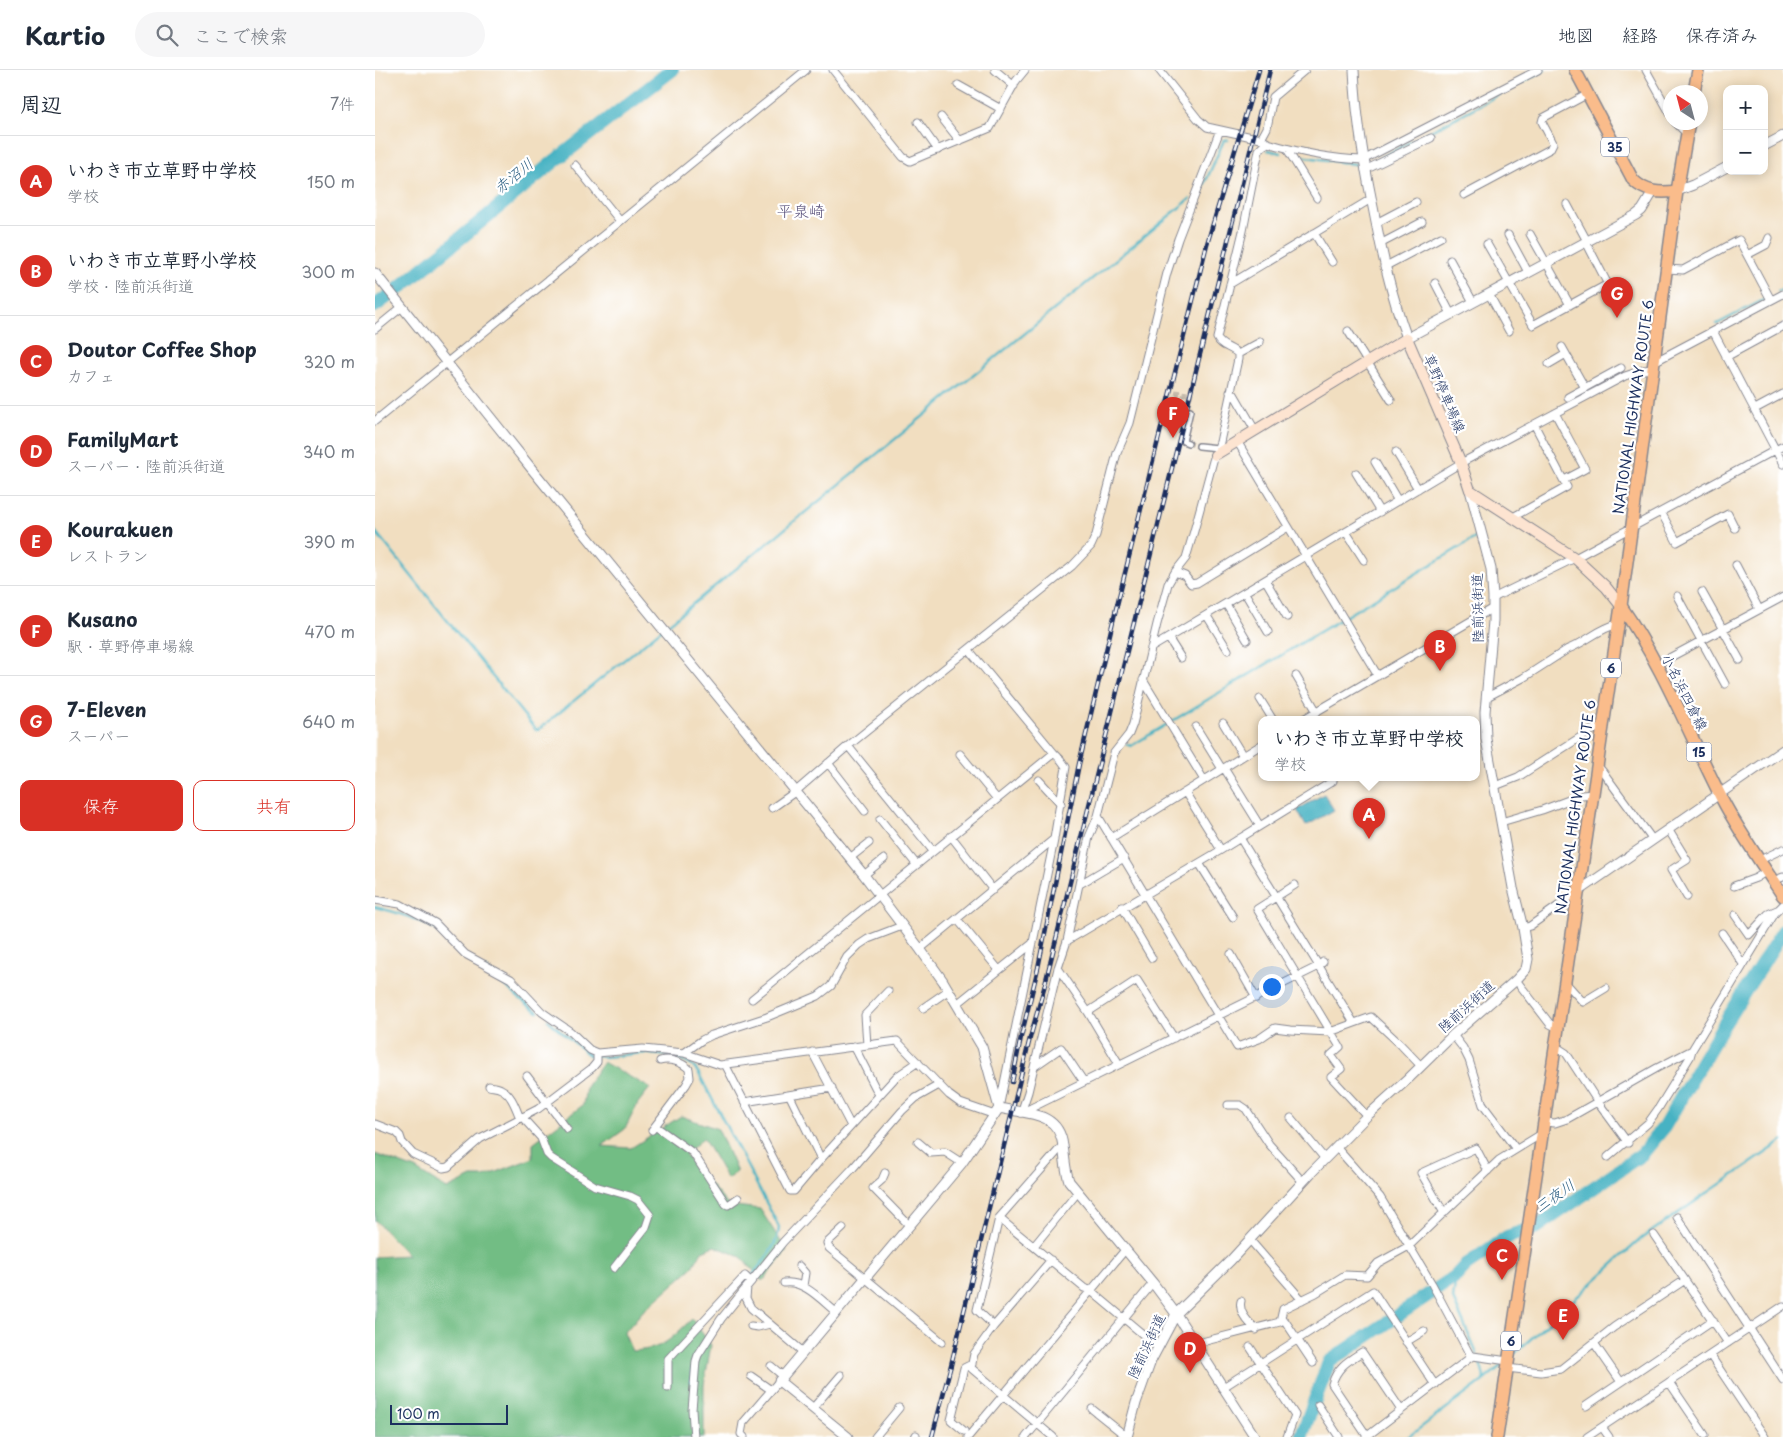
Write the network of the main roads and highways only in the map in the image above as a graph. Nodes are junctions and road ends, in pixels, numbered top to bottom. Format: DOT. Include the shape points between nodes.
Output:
graph roads {
  1 [pos="1575,70"];
  2 [pos="1698,70"];
  3 [pos="1695,85"];
  4 [pos="1688,130"];
  5 [pos="1677,191"];
  6 [pos="1216,451"];
  7 [pos="1621,606"];
  8 [pos="1774,876"];
  9 [pos="1783,896"];
  10 [pos="1497,1437"];
  1 -- 5 [label="main road, 35" via="1633,180 1653,192"];
  2 -- 3 [label="main road"];
  4 -- 5 [label="main road, NATIONAL HIGHWAY ROUTE 6 / 6"];
  5 -- 7 [label="main road, NATIONAL HIGHWAY ROUTE 6 / 6"];
  6 -- 7 [label="main road, 草野停車場線" via="1407,338 1470,490 1575,558"];
  7 -- 8 [label="main road, 小名浜四倉線 / 15" via="1656,665 1737,826"];
  7 -- 10 [label="main road, NATIONAL HIGHWAY ROUTE 6 / 6"];
  8 -- 9 [label="main road, 小名浜四倉線 / 15"];
}
